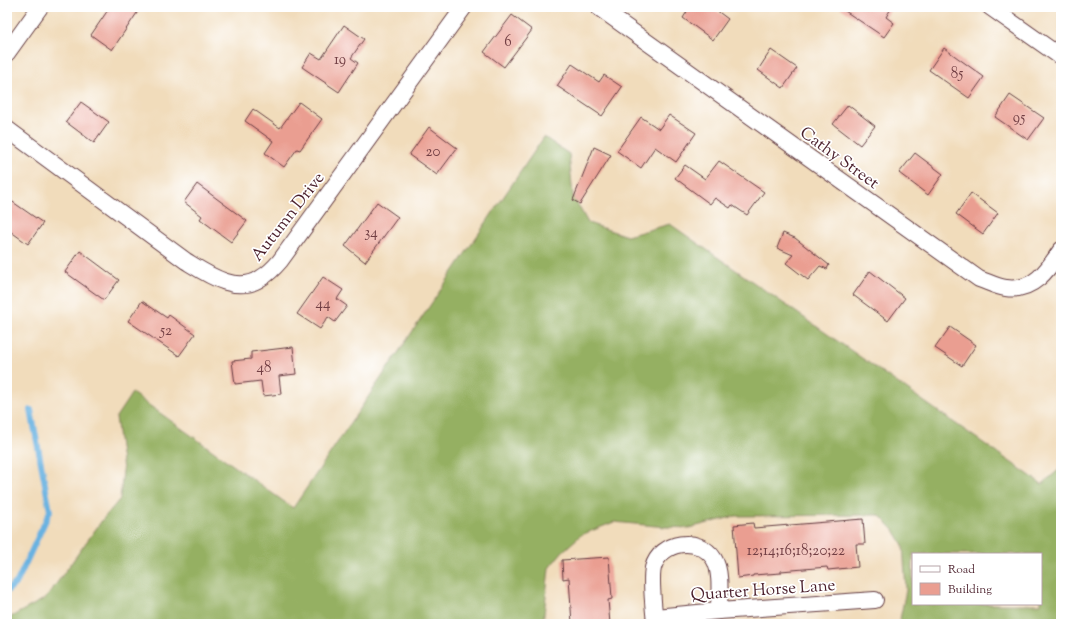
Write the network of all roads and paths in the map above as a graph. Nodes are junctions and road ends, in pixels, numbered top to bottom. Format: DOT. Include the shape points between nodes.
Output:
graph roads {
  1 [pos="40,7"];
  2 [pos="464,7"];
  3 [pos="598,7"];
  4 [pos="990,7"];
  5 [pos="7,53"];
  6 [pos="1061,57"];
  7 [pos="7,129"];
  8 [pos="1061,250"];
  9 [pos="875,600"];
  10 [pos="719,611"];
  11 [pos="655,620"];
  1 -- 5 [label="street"];
  2 -- 7 [label="street, Autumn Drive" via="280,261 260,280 248,284 222,281 186,261"];
  3 -- 8 [label="street, Cathy Street" via="979,279 1006,288 1021,288 1035,282"];
  4 -- 6 [label="street"];
  9 -- 10 [label="street, Quarter Horse Lane"];
  10 -- 11 [label="street, Quarter Horse Lane"];
  10 -- 11 [label="street" via="718,569 714,559 697,546 675,545 665,550 653,568"];
}
